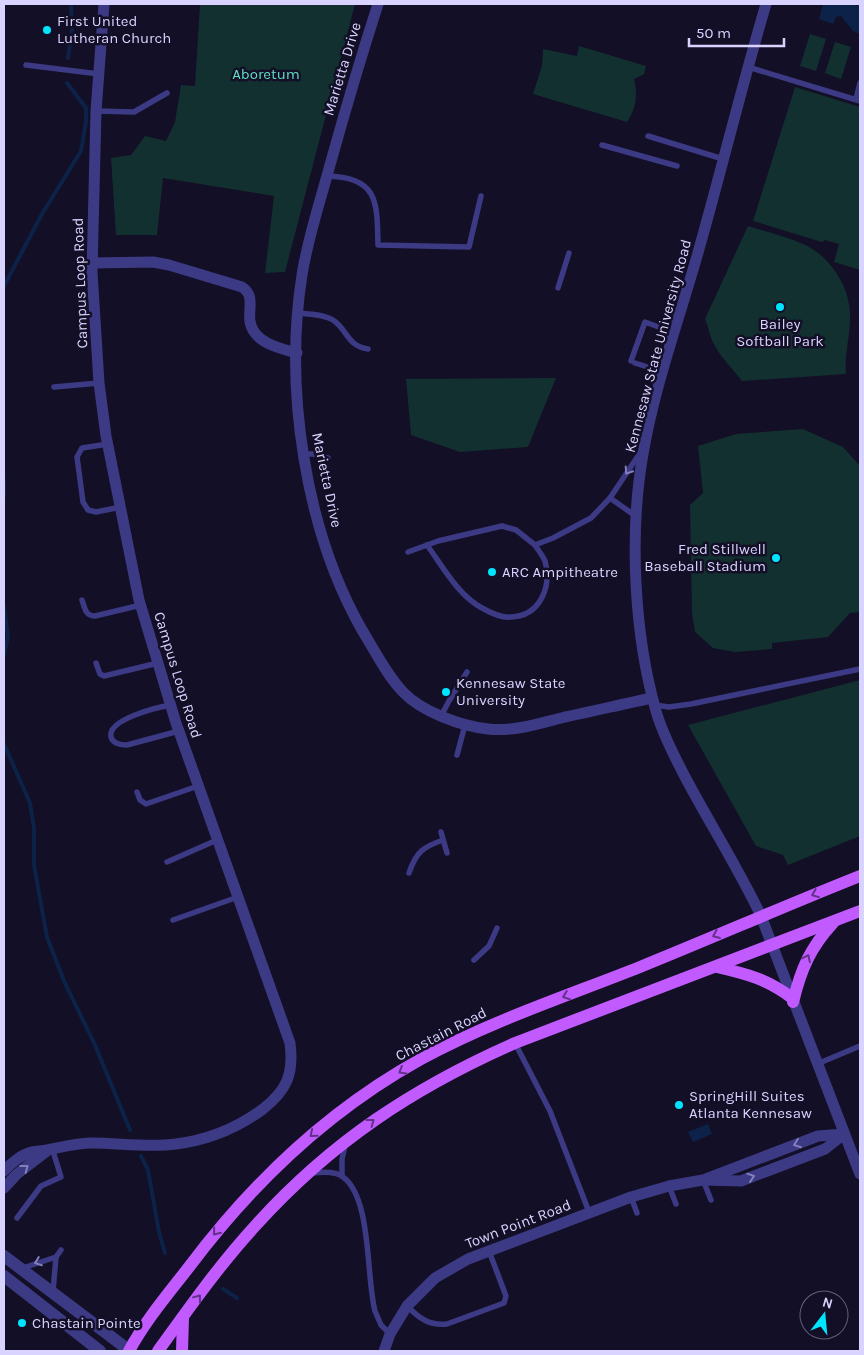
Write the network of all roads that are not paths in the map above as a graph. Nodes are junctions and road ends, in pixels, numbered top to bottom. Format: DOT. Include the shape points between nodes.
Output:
graph roads {
  1 [pos="104,4"];
  2 [pos="378,4"];
  3 [pos="766,4"];
  4 [pos="26,65"];
  5 [pos="748,67"];
  6 [pos="99,74"];
  7 [pos="860,83"];
  8 [pos="167,94"];
  9 [pos="858,100"];
  10 [pos="96,111"];
  11 [pos="648,136"];
  12 [pos="602,145"];
  13 [pos="724,159"];
  14 [pos="677,166"];
  15 [pos="327,176"];
  16 [pos="481,196"];
  17 [pos="569,254"];
  18 [pos="92,263"];
  19 [pos="558,288"];
  20 [pos="298,313"];
  21 [pos="675,333"];
  22 [pos="368,349"];
  23 [pos="297,353"];
  24 [pos="663,372"];
  25 [pos="99,383"];
  26 [pos="54,387"];
  27 [pos="108,444"];
  28 [pos="645,445"];
  29 [pos="304,454"];
  30 [pos="328,458"];
  31 [pos="610,498"];
  32 [pos="121,507"];
  33 [pos="637,517"];
  34 [pos="427,545"];
  35 [pos="535,545"];
  36 [pos="408,552"];
  37 [pos="82,600"];
  38 [pos="141,604"];
  39 [pos="96,663"];
  40 [pos="158,663"];
  41 [pos="860,669"];
  42 [pos="467,672"];
  43 [pos="653,702"];
  44 [pos="171,705"];
  45 [pos="441,716"];
  46 [pos="465,724"];
  47 [pos="179,731"];
  48 [pos="457,755"];
  49 [pos="198,786"];
  50 [pos="137,792"];
  51 [pos="441,832"];
  52 [pos="217,840"];
  53 [pos="443,840"];
  54 [pos="447,854"];
  55 [pos="167,862"];
  56 [pos="409,873"];
  57 [pos="860,876"];
  58 [pos="238,897"];
  59 [pos="860,911"];
  60 [pos="761,916"];
  61 [pos="173,920"];
  62 [pos="834,921"];
  63 [pos="497,928"];
  64 [pos="772,944"];
  65 [pos="474,960"];
  66 [pos="717,967"];
  67 [pos="793,1000"];
  68 [pos="515,1043"];
  69 [pos="860,1046"];
  70 [pos="817,1064"];
  71 [pos="844,1134"];
  72 [pos="346,1140"];
  73 [pos="51,1149"];
  74 [pos="4,1171"];
  75 [pos="306,1174"];
  76 [pos="860,1174"];
  77 [pos="342,1176"];
  78 [pos="702,1180"];
  79 [pos="669,1186"];
  80 [pos="4,1188"];
  81 [pos="631,1197"];
  82 [pos="711,1200"];
  83 [pos="676,1204"];
  84 [pos="589,1212"];
  85 [pos="637,1213"];
  86 [pos="17,1218"];
  87 [pos="61,1250"];
  88 [pos="489,1251"];
  89 [pos="4,1256"];
  90 [pos="56,1257"];
  91 [pos="21,1269"];
  92 [pos="4,1276"];
  93 [pos="53,1293"];
  94 [pos="407,1306"];
  95 [pos="183,1317"];
  96 [pos="390,1334"];
  97 [pos="100,1351"];
  98 [pos="130,1351"];
  99 [pos="158,1351"];
  100 [pos="182,1351"];
  101 [pos="384,1351"];
  1 -- 6 [label="street, Campus Loop Road"];
  2 -- 15 [label="street, Marietta Drive"];
  3 -- 5 [label="street, Kennesaw State University Road"];
  4 -- 6 [label="lane"];
  5 -- 9 [label="lane"];
  5 -- 13 [label="street, Kennesaw State University Road"];
  6 -- 10 [label="street, Campus Loop Road"];
  7 -- 9 [label="lane"];
  8 -- 10 [label="lane" via="134,112"];
  10 -- 18 [label="street, Campus Loop Road"];
  11 -- 13 [label="lane"];
  12 -- 14 [label="lane"];
  13 -- 21 [label="street, Kennesaw State University Road"];
  15 -- 16 [label="lane" via="344,176 360,183 372,195 377,209 378,245 469,248"];
  15 -- 20 [label="street, Marietta Drive" via="312,227"];
  17 -- 19 [label="lane"];
  18 -- 23 [label="street" via="153,262 242,287 250,295 250,325 256,335"];
  18 -- 25 [label="street, Campus Loop Road"];
  20 -- 22 [label="lane" via="329,318 338,324 353,344"];
  20 -- 23 [label="street, Marietta Drive"];
  21 -- 24 [label="street, Kennesaw State University Road"];
  21 -- 24 [label="lane" via="645,322 633,362"];
  23 -- 29 [label="street, Marietta Drive"];
  24 -- 28 [label="street, Kennesaw State University Road"];
  25 -- 26 [label="lane"];
  25 -- 27 [label="street, Campus Loop Road"];
  27 -- 32 [label="street, Campus Loop Road"];
  27 -- 32 [label="lane" via="82,448 79,452 83,502 88,510 96,512"];
  28 -- 31 [label="lane, one-way"];
  28 -- 33 [label="street, Kennesaw State University Road"];
  29 -- 30 [label="lane"];
  29 -- 45 [label="street, Marietta Drive" via="316,511 334,571 358,623 390,677 405,694"];
  31 -- 33 [label="lane"];
  31 -- 35 [label="lane" via="591,518"];
  32 -- 38 [label="street, Campus Loop Road"];
  33 -- 43 [label="street, Kennesaw State University Road" via="641,635"];
  34 -- 35 [label="lane" via="502,526 516,530"];
  34 -- 35 [label="lane" via="464,595 482,608 510,617 530,612 542,600 547,580 545,560"];
  34 -- 36 [label="lane"];
  37 -- 38 [label="lane" via="90,616"];
  38 -- 40 [label="street, Campus Loop Road"];
  39 -- 40 [label="lane" via="104,676"];
  40 -- 44 [label="street, Campus Loop Road"];
  41 -- 43 [label="lane" via="692,704 669,707"];
  42 -- 45 [label="lane"];
  43 -- 46 [label="street, Marietta Drive" via="513,729"];
  43 -- 60 [label="street, Kennesaw State University Road" via="672,752"];
  44 -- 47 [label="street, Campus Loop Road"];
  44 -- 47 [label="lane" via="146,710 127,719 112,729 112,740 118,745 127,745"];
  45 -- 46 [label="street, Marietta Drive"];
  46 -- 48 [label="lane"];
  47 -- 49 [label="street, Campus Loop Road"];
  49 -- 50 [label="lane" via="146,804"];
  49 -- 52 [label="street, Campus Loop Road"];
  51 -- 53 [label="lane"];
  52 -- 55 [label="lane"];
  52 -- 58 [label="street, Campus Loop Road"];
  53 -- 54 [label="lane"];
  53 -- 56 [label="lane" via="427,846 414,858"];
  57 -- 60 [label="main road, Chastain Road, one-way"];
  58 -- 61 [label="lane"];
  58 -- 73 [label="street, Campus Loop Road" via="290,1043 290,1075 284,1089 251,1118 199,1141 173,1145 90,1143"];
  59 -- 62 [label="main road"];
  60 -- 64 [label="street, Kennesaw State University Road"];
  60 -- 98 [label="main road, Chastain Road, one-way" via="460,1040 407,1068 352,1104 294,1150 248,1195 196,1258"];
  62 -- 64 [label="main road"];
  67 -- 62 [label="main road, one-way" via="808,954"];
  63 -- 65 [label="lane" via="489,946"];
  64 -- 66 [label="main road"];
  64 -- 67 [label="street, Kennesaw State University Road"];
  66 -- 67 [label="main road" via="756,977"];
  66 -- 68 [label="main road"];
  67 -- 70 [label="street, Kennesaw State University Road"];
  72 -- 68 [label="main road, one-way" via="423,1088"];
  68 -- 84 [label="lane" via="550,1110"];
  69 -- 70 [label="lane"];
  70 -- 71 [label="street, Kennesaw State University Road"];
  71 -- 76 [label="street, Kennesaw State University Road"];
  71 -- 78 [label="street, Town Point Road" via="818,1136"];
  72 -- 75 [label="main road"];
  72 -- 77 [label="lane"];
  73 -- 74 [label="street, Campus Loop Road" via="30,1152"];
  80 -- 73 [label="street, Campus Loop Road, one-way"];
  73 -- 86 [label="lane" via="61,1176 42,1186"];
  75 -- 77 [label="lane"];
  95 -- 75 [label="main road, one-way" via="254,1226"];
  77 -- 96 [label="lane" via="352,1186 361,1211 373,1302 381,1325"];
  78 -- 79 [label="street, Town Point Road"];
  78 -- 82 [label="lane"];
  79 -- 81 [label="street, Town Point Road"];
  79 -- 83 [label="lane"];
  81 -- 84 [label="street, Town Point Road"];
  81 -- 85 [label="lane"];
  84 -- 88 [label="street, Town Point Road"];
  87 -- 90 [label="lane"];
  88 -- 94 [label="street, Town Point Road" via="435,1278"];
  88 -- 94 [label="lane" via="506,1296 504,1303 439,1325 424,1320"];
  89 -- 91 [label="street"];
  90 -- 91 [label="lane, one-way"];
  90 -- 93 [label="lane"];
  91 -- 93 [label="street"];
  92 -- 97 [label="street"];
  93 -- 98 [label="street"];
  94 -- 96 [label="street, Town Point Road"];
  95 -- 99 [label="main road"];
  95 -- 100 [label="main road"];
  96 -- 101 [label="street, Town Point Road"];
}
